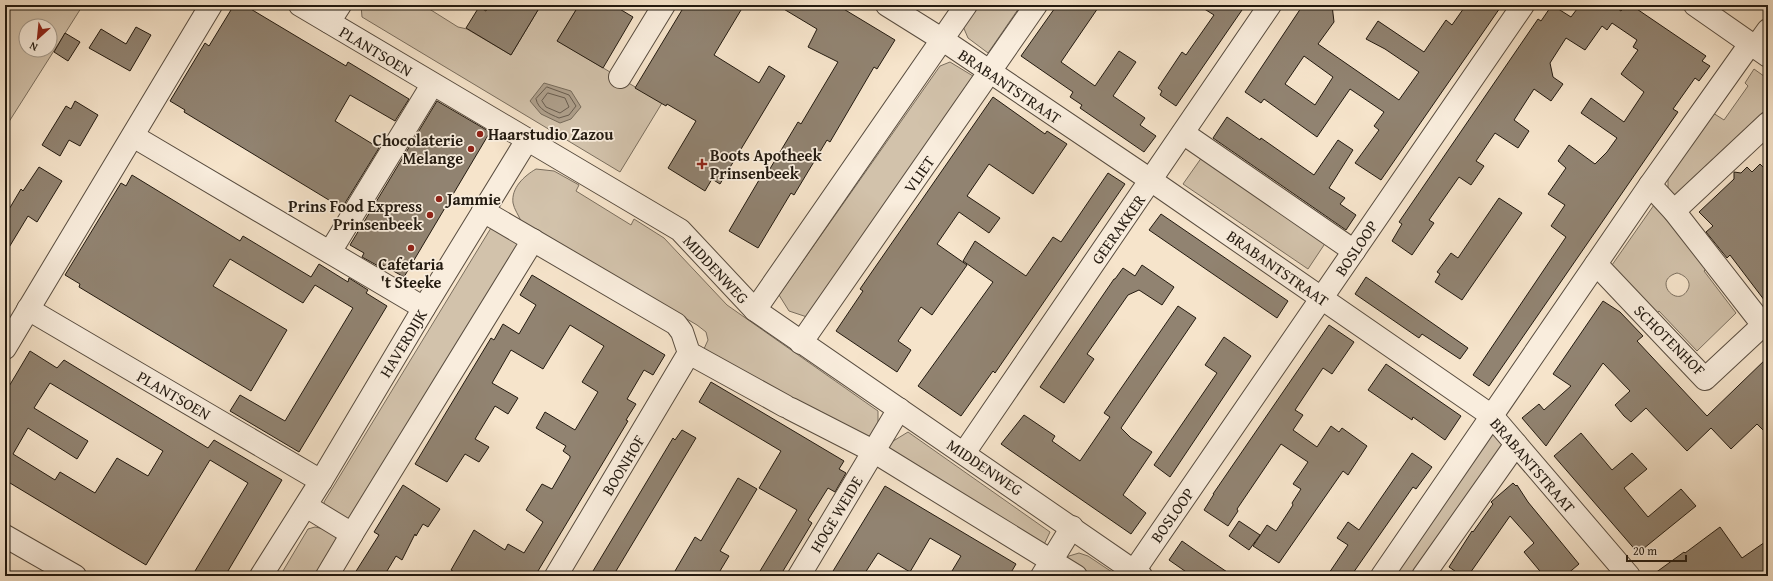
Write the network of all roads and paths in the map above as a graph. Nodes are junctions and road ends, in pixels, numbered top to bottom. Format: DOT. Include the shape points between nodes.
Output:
graph roads {
  1 [pos="211,5"];
  2 [pos="300,5"];
  3 [pos="664,5"];
  4 [pos="887,5"];
  5 [pos="966,5"];
  6 [pos="1036,5"];
  7 [pos="1270,5"];
  8 [pos="1523,5"];
  9 [pos="1695,5"];
  10 [pos="334,13"];
  11 [pos="1768,30"];
  12 [pos="943,40"];
  13 [pos="1758,49"];
  14 [pos="990,72"];
  15 [pos="620,78"];
  16 [pos="432,85"];
  17 [pos="1768,123"];
  18 [pos="1183,133"];
  19 [pos="133,136"];
  20 [pos="527,140"];
  21 [pos="1152,181"];
  22 [pos="1650,185"];
  23 [pos="1674,211"];
  24 [pos="483,212"];
  25 [pos="532,240"];
  26 [pos="1354,251"];
  27 [pos="330,252"];
  28 [pos="1596,264"];
  29 [pos="1322,298"];
  30 [pos="424,308"];
  31 [pos="28,309"];
  32 [pos="755,310"];
  33 [pos="802,343"];
  34 [pos="5,348"];
  35 [pos="689,353"];
  36 [pos="899,409"];
  37 [pos="1492,416"];
  38 [pos="1516,444"];
  39 [pos="873,451"];
  40 [pos="964,453"];
  41 [pos="321,481"];
  42 [pos="306,506"];
  43 [pos="1072,527"];
  44 [pos="352,534"];
  45 [pos="5,536"];
  46 [pos="1047,568"];
  47 [pos="1138,573"];
  48 [pos="75,576"];
  49 [pos="261,576"];
  50 [pos="327,576"];
  51 [pos="556,576"];
  52 [pos="799,576"];
  53 [pos="1076,576"];
  54 [pos="1382,576"];
  55 [pos="1423,576"];
  56 [pos="1630,576"];
  1 -- 19 [label="street"];
  2 -- 10 [label="street, PLANTSOEN"];
  3 -- 15 [label="street"];
  4 -- 12 [label="street, BRABANTSTRAAT"];
  5 -- 12 [label="street"];
  6 -- 14 [label="street, VLIET"];
  7 -- 18 [label="street, GEERAKKER"];
  8 -- 26 [label="street, BOSLOOP"];
  9 -- 13 [label="street"];
  10 -- 16 [label="street, PLANTSOEN"];
  11 -- 13 [label="street"];
  12 -- 14 [label="street, BRABANTSTRAAT"];
  12 -- 32 [label="street"];
  13 -- 22 [label="street"];
  14 -- 21 [label="street, BRABANTSTRAAT"];
  14 -- 33 [label="street, VLIET"];
  16 -- 20 [label="street, PLANTSOEN"];
  16 -- 27 [label="street"];
  17 -- 23 [label="street"];
  18 -- 21 [label="street, GEERAKKER"];
  18 -- 26 [label="street"];
  19 -- 27 [label="street"];
  19 -- 31 [label="street"];
  20 -- 24 [label="street, HAVERDIJK"];
  20 -- 32 [label="street, MIDDENWEG" via="680,230"];
  21 -- 29 [label="street, BRABANTSTRAAT"];
  21 -- 40 [label="street, GEERAKKER"];
  22 -- 23 [label="street, SCHOTENHOF"];
  22 -- 28 [label="street"];
  23 -- 28 [label="street, SCHOTENHOF" via="1763,325 1705,379"];
  24 -- 25 [label="street"];
  24 -- 30 [label="street, HAVERDIJK"];
  25 -- 35 [label="street" via="676,324 682,332"];
  25 -- 44 [label="street"];
  26 -- 29 [label="street, BOSLOOP"];
  27 -- 30 [label="street"];
  28 -- 37 [label="street"];
  29 -- 37 [label="street, BRABANTSTRAAT"];
  29 -- 47 [label="street, BOSLOOP"];
  30 -- 41 [label="street, HAVERDIJK"];
  31 -- 34 [label="street"];
  31 -- 41 [label="street, PLANTSOEN"];
  32 -- 33 [label="street, MIDDENWEG"];
  33 -- 36 [label="street, MIDDENWEG"];
  35 -- 39 [label="street"];
  35 -- 51 [label="street, BOONHOF"];
  36 -- 39 [label="street"];
  36 -- 40 [label="street, MIDDENWEG"];
  37 -- 38 [label="street, BRABANTSTRAAT"];
  37 -- 54 [label="street"];
  38 -- 55 [label="street"];
  38 -- 56 [label="street, BRABANTSTRAAT"];
  39 -- 46 [label="street"];
  39 -- 52 [label="street, HOGE WEIDE"];
  40 -- 43 [label="street, MIDDENWEG"];
  41 -- 42 [label="street, HAVERDIJK"];
  42 -- 44 [label="street"];
  42 -- 49 [label="street, HAVERDIJK"];
  43 -- 46 [label="street"];
  43 -- 47 [label="street, MIDDENWEG"];
  44 -- 50 [label="street"];
  45 -- 48 [label="street"];
  46 -- 53 [label="street"];
}
